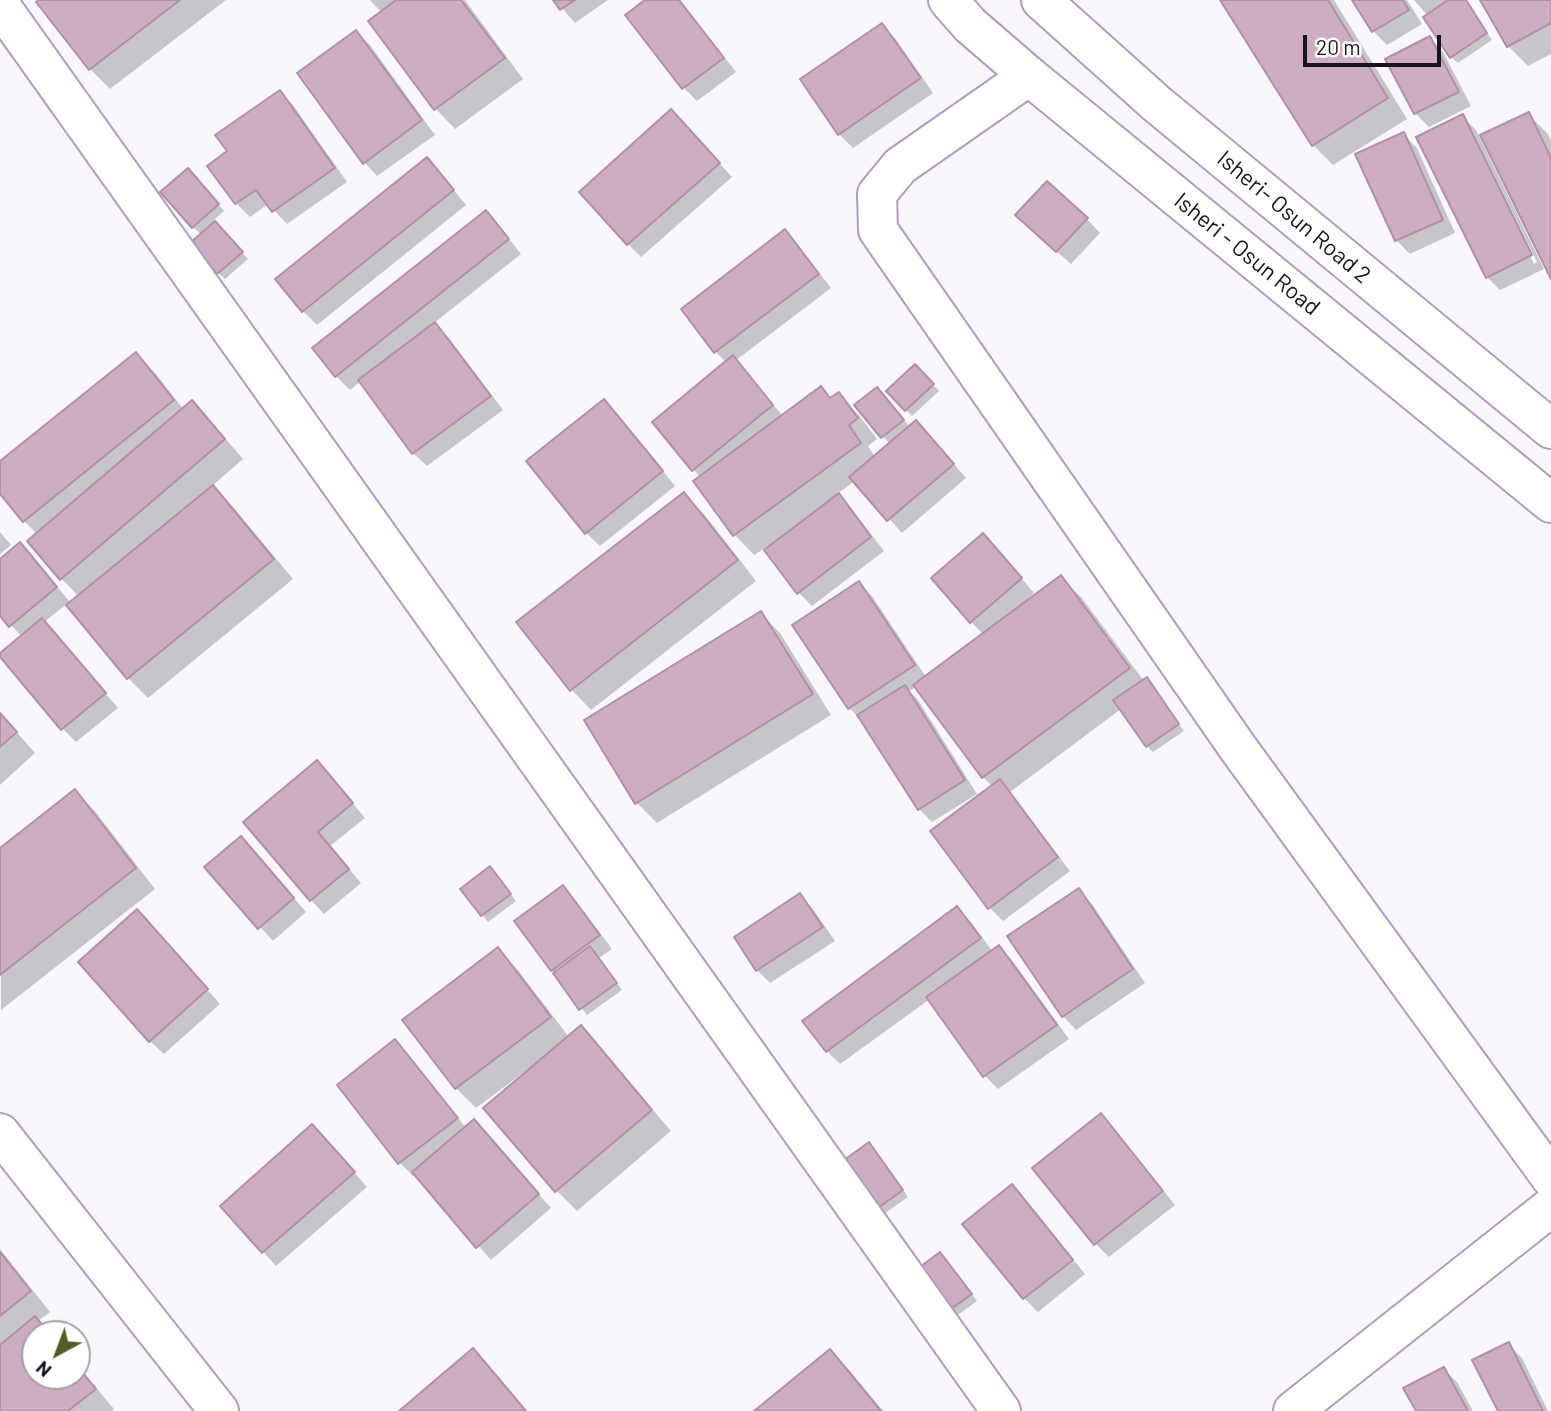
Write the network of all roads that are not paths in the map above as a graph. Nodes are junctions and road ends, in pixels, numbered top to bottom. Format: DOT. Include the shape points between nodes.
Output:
graph roads {
  1 [pos="948,0"];
  2 [pos="1041,0"];
  3 [pos="0,5"];
  4 [pos="1029,76"];
  5 [pos="1546,418"];
  6 [pos="1551,503"];
  7 [pos="0,1133"];
  8 [pos="1551,1178"];
  9 [pos="1551,1207"];
  10 [pos="219,1411"];
  11 [pos="1001,1411"];
  12 [pos="1293,1411"];
  1 -- 4 [label="street, Isheri - Osun Road"];
  2 -- 5 [label="street, Isheri- Osun Road 2" via="1157,104"];
  3 -- 11 [label="street"];
  4 -- 6 [label="street, Isheri - Osun Road"];
  4 -- 8 [label="street" via="900,166 877,194 878,230 1238,748"];
  7 -- 10 [label="street"];
  9 -- 12 [label="street"];
}
